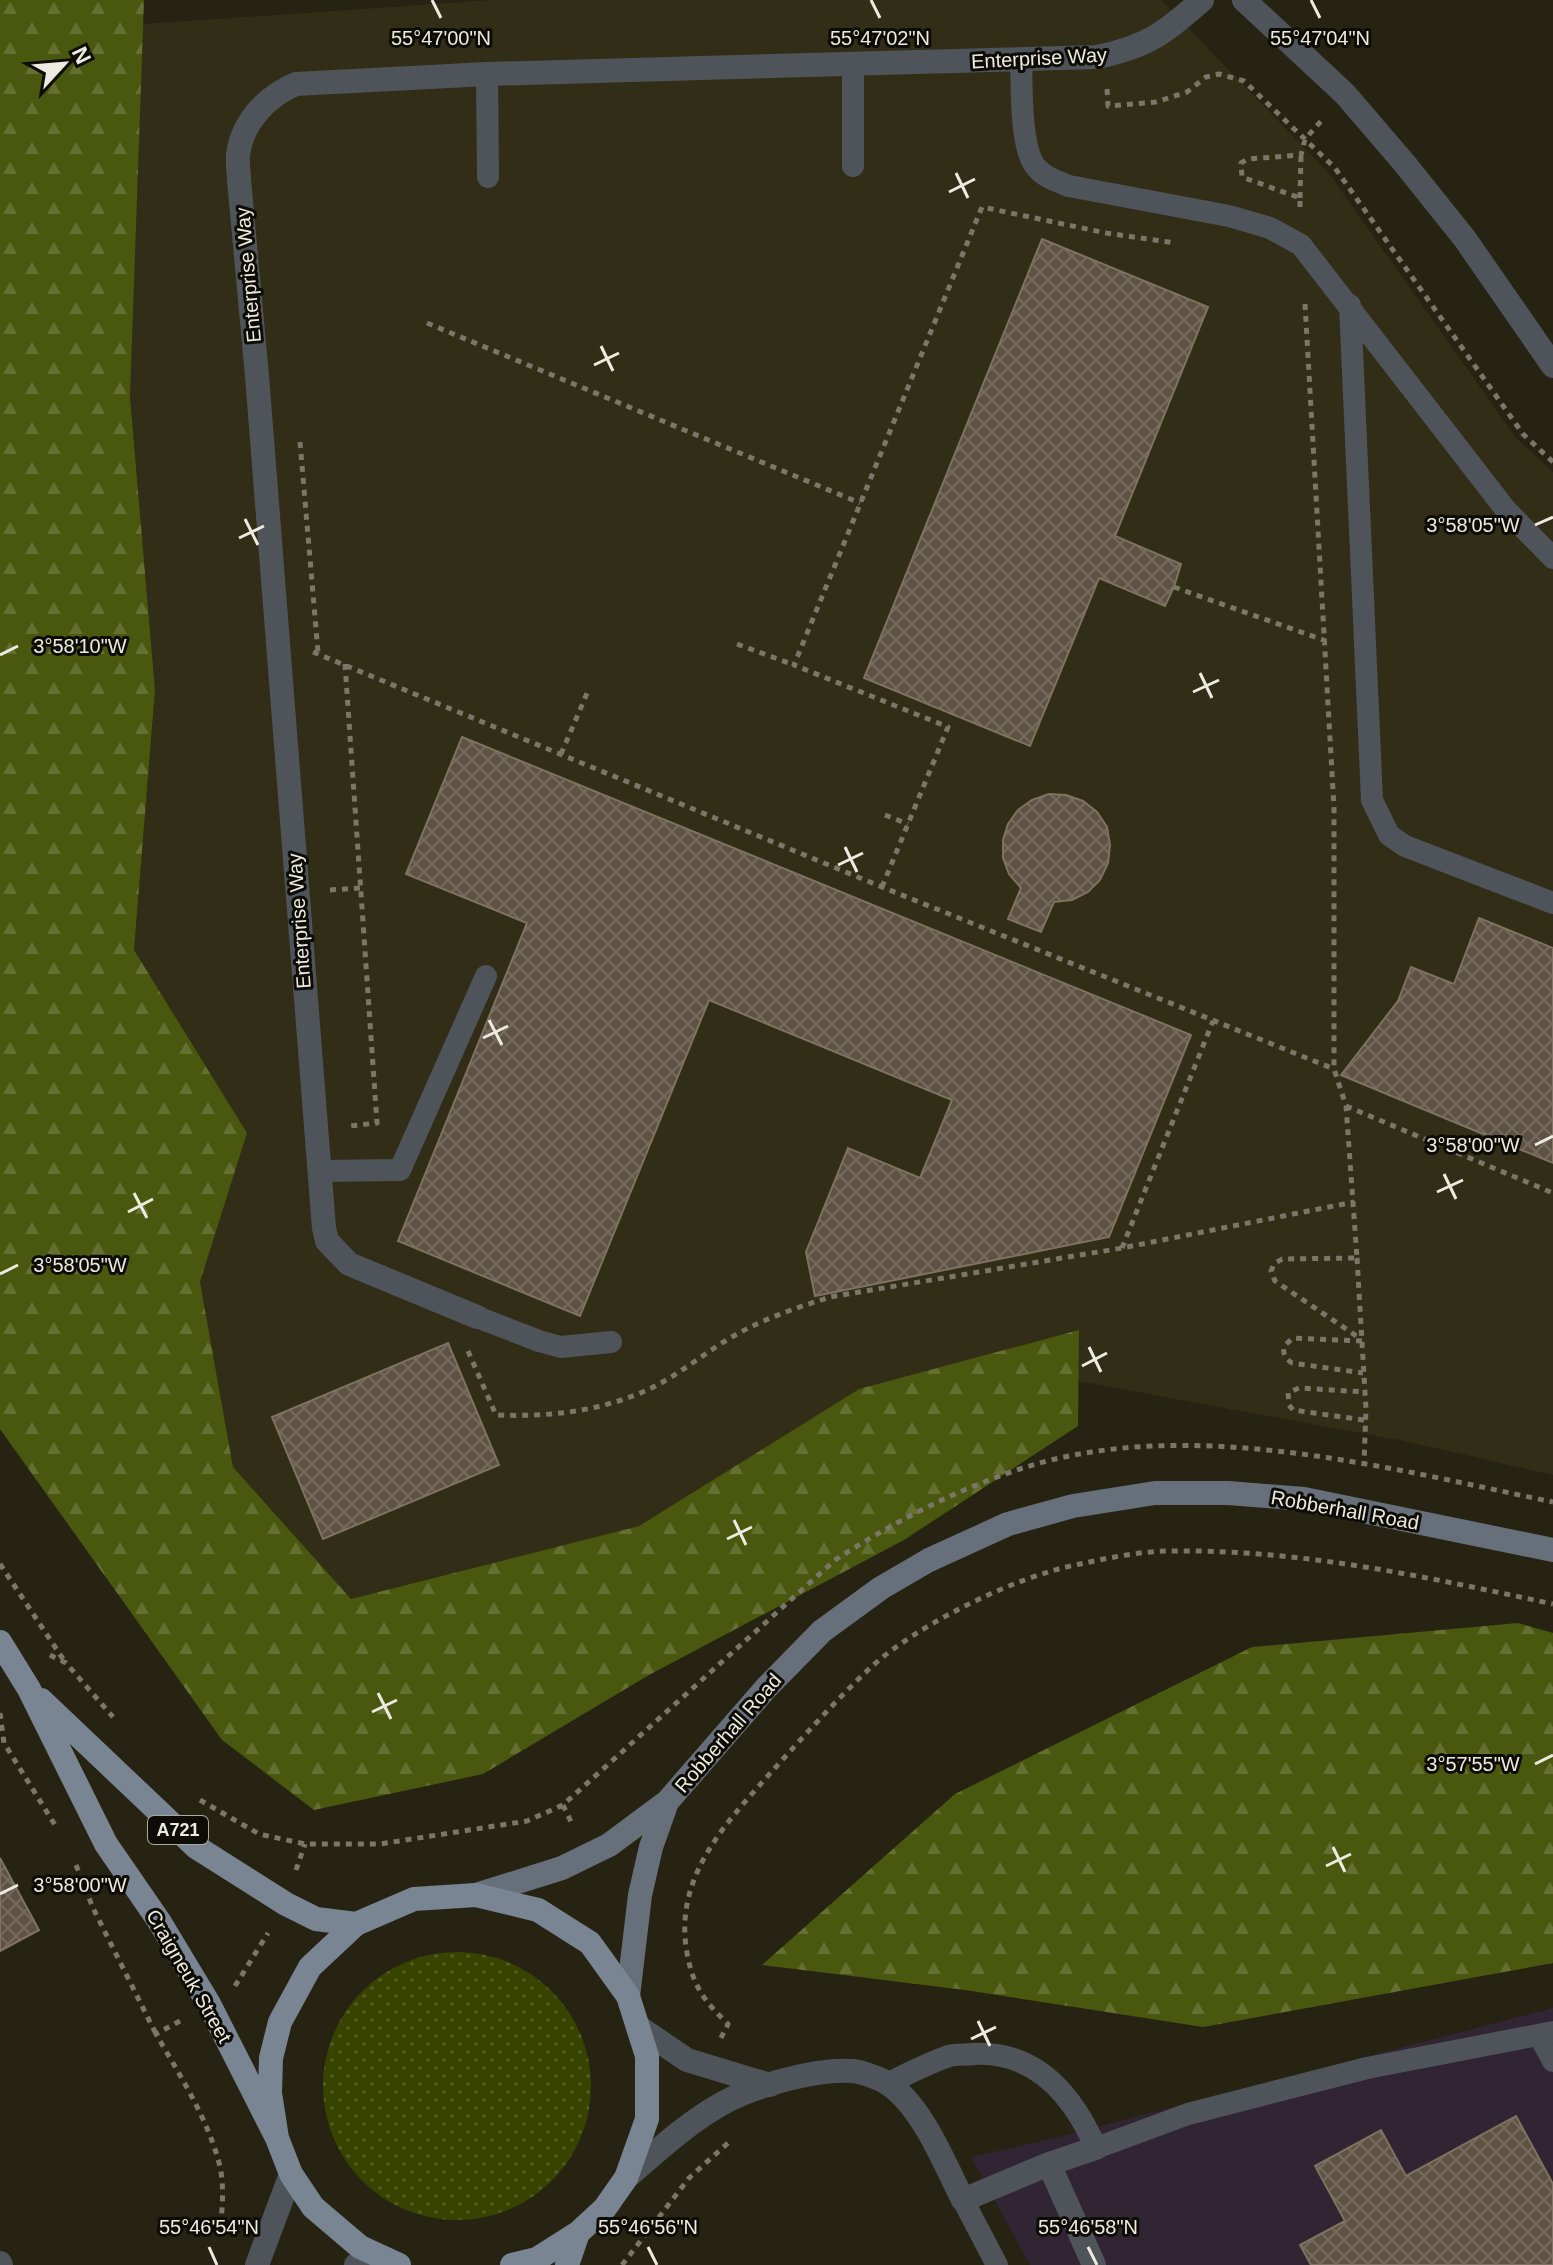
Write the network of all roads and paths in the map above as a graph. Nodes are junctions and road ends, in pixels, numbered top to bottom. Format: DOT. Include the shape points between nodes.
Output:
graph roads {
  1 [pos="1202,0"];
  2 [pos="1244,0"];
  3 [pos="1107,55"];
  4 [pos="1021,61"];
  5 [pos="853,64"];
  6 [pos="487,74"];
  7 [pos="1345,94"];
  8 [pos="1305,139"];
  9 [pos="1301,155"];
  10 [pos="853,166"];
  11 [pos="488,177"];
  12 [pos="1300,198"];
  13 [pos="1178,243"];
  14 [pos="1301,245"];
  15 [pos="1350,305"];
  16 [pos="427,323"];
  17 [pos="1553,366"];
  18 [pos="1553,462"];
  19 [pos="860,503"];
  20 [pos="1553,558"];
  21 [pos="1174,587"];
  22 [pos="1363,640"];
  23 [pos="1324,641"];
  24 [pos="737,644"];
  25 [pos="278,649"];
  26 [pos="345,664"];
  27 [pos="794,665"];
  28 [pos="588,691"];
  29 [pos="561,754"];
  30 [pos="885,815"];
  31 [pos="908,824"];
  32 [pos="882,887"];
  33 [pos="1553,903"];
  34 [pos="486,976"];
  35 [pos="1213,1021"];
  36 [pos="1334,1069"];
  37 [pos="1346,1106"];
  38 [pos="316,1131"];
  39 [pos="320,1171"];
  40 [pos="1553,1193"];
  41 [pos="1354,1202"];
  42 [pos="1122,1248"];
  43 [pos="1357,1258"];
  44 [pos="477,1317"];
  45 [pos="1362,1340"];
  46 [pos="611,1342"];
  47 [pos="1363,1373"];
  48 [pos="1365,1392"];
  49 [pos="1364,1420"];
  50 [pos="1364,1464"];
  51 [pos="1553,1550"];
  52 [pos="0,1564"];
  53 [pos="1553,1604"];
  54 [pos="0,1642"];
  55 [pos="39,1649"];
  56 [pos="66,1663"];
  57 [pos="29,1689"];
  58 [pos="0,1712"];
  59 [pos="114,1718"];
  60 [pos="197,1798"];
  61 [pos="667,1802"];
  62 [pos="563,1805"];
  63 [pos="62,1836"];
  64 [pos="76,1864"];
  65 [pos="476,1895"];
  66 [pos="356,1924"];
  67 [pos="628,1996"];
  68 [pos="640,2028"];
  69 [pos="1546,2033"];
  70 [pos="156,2034"];
  71 [pos="1553,2061"];
  72 [pos="709,2066"];
  73 [pos="887,2084"];
  74 [pos="770,2085"];
  75 [pos="710,2112"];
  76 [pos="277,2138"];
  77 [pos="1096,2148"];
  78 [pos="1049,2164"];
  79 [pos="291,2174"];
  80 [pos="626,2178"];
  81 [pos="963,2200"];
  82 [pos="578,2233"];
  83 [pos="390,2262"];
  84 [pos="257,2265"];
  85 [pos="356,2265"];
  86 [pos="512,2265"];
  87 [pos="567,2265"];
  88 [pos="622,2265"];
  89 [pos="997,2265"];
  90 [pos="1094,2265"];
  1 -- 3 [label="street, Enterprise Way" via="1161,34"];
  2 -- 7 [label="street"];
  3 -- 4 [label="street, Enterprise Way"];
  3 -- 8 [label="path" via="1108,106 1156,102 1187,92 1206,77 1230,75 1244,81"];
  4 -- 5 [label="street, Enterprise Way"];
  4 -- 14 [label="lane" via="1027,144 1034,165 1049,179 1229,216 1270,228"];
  5 -- 6 [label="street, Enterprise Way"];
  5 -- 10 [label="lane"];
  6 -- 11 [label="lane"];
  6 -- 25 [label="street, Enterprise Way" via="296,84 276,92 257,111 245,135 238,155 239,180"];
  7 -- 8 [label="path"];
  7 -- 17 [label="street" via="1465,239"];
  8 -- 9 [label="path"];
  8 -- 18 [label="path" via="1335,168 1523,434"];
  9 -- 12 [label="path"];
  9 -- 12 [label="path" via="1248,159 1239,168 1242,177"];
  12 -- 14 [label="path"];
  13 -- 19 [label="path" via="982,207"];
  14 -- 15 [label="lane"];
  14 -- 23 [label="path"];
  15 -- 20 [label="lane" via="1506,510"];
  15 -- 22 [label="lane"];
  16 -- 19 [label="path"];
  19 -- 27 [label="path"];
  21 -- 23 [label="path"];
  22 -- 23 [label="path"];
  22 -- 33 [label="lane" via="1372,800 1389,835"];
  23 -- 36 [label="path" via="1334,808"];
  24 -- 27 [label="path"];
  25 -- 26 [label="path" via="318,652"];
  25 -- 38 [label="street, Enterprise Way"];
  26 -- 29 [label="path"];
  26 -- 38 [label="path" via="377,1123"];
  27 -- 31 [label="path" via="948,727"];
  28 -- 29 [label="path"];
  29 -- 32 [label="path"];
  30 -- 31 [label="path"];
  31 -- 32 [label="path"];
  32 -- 35 [label="path"];
  34 -- 39 [label="lane" via="400,1170"];
  35 -- 36 [label="path"];
  35 -- 42 [label="path"];
  36 -- 37 [label="path"];
  37 -- 40 [label="path"];
  37 -- 41 [label="path"];
  38 -- 39 [label="street, Enterprise Way"];
  39 -- 44 [label="street, Enterprise Way" via="324,1228 337,1254 349,1264"];
  41 -- 42 [label="path"];
  41 -- 43 [label="path"];
  42 -- 44 [label="path" via="830,1297 738,1333 645,1391 581,1411 540,1416 496,1415 465,1342"];
  43 -- 45 [label="path"];
  43 -- 45 [label="path" via="1282,1259 1271,1271 1275,1281"];
  44 -- 46 [label="lane" via="561,1347"];
  45 -- 47 [label="path"];
  45 -- 47 [label="path" via="1293,1338 1283,1352 1292,1363"];
  47 -- 48 [label="path"];
  48 -- 49 [label="path" via="1299,1388 1287,1399 1293,1410"];
  48 -- 50 [label="path"];
  51 -- 61 [label="street, Robberhall Road" via="1304,1499 1155,1493 1073,1506 1021,1521 929,1560 822,1631"];
  52 -- 56 [label="path"];
  53 -- 72 [label="path" via="1341,1562 1167,1551 1033,1576 928,1627 872,1666 819,1720 745,1802 693,1878 684,1907 691,1973 704,2002 728,2024"];
  54 -- 57 [label="main road, Craigneuk Street / A721"];
  55 -- 56 [label="path"];
  56 -- 59 [label="path"];
  57 -- 66 [label="main road, Craigneuk Street / A721" via="196,1847 316,1919"];
  57 -- 76 [label="main road, Craigneuk Street / A721" via="106,1844 209,2004"];
  58 -- 63 [label="path" via="4,1743"];
  60 -- 62 [label="path" via="259,1834 305,1844 380,1844 527,1821"];
  61 -- 65 [label="street, Robberhall Road" via="609,1845 562,1868"];
  61 -- 67 [label="street, Robberhall Road" via="640,1895"];
  64 -- 70 [label="path"];
  65 -- 66 [label="main road, Craigneuk Street / A721" via="414,1899"];
  65 -- 67 [label="main road, Craigneuk Street / A721" via="538,1910 590,1943"];
  66 -- 76 [label="main road, Craigneuk Street / A721" via="310,1967 280,2022 270,2093"];
  67 -- 68 [label="main road, Craigneuk Street / A721"];
  68 -- 72 [label="street" via="687,2060"];
  68 -- 80 [label="main road, Craigneuk Street / A721" via="647,2056 647,2119"];
  69 -- 71 [label="lane"];
  69 -- 77 [label="lane" via="1352,2072 1188,2114"];
  72 -- 74 [label="street"];
  73 -- 74 [label="street" via="854,2071"];
  73 -- 77 [label="lane" via="952,2055 988,2053 1019,2059 1046,2075 1068,2099"];
  73 -- 81 [label="street" via="912,2107"];
  74 -- 75 [label="street"];
  75 -- 80 [label="street"];
  75 -- 88 [label="path" via="728,2143 689,2178"];
  76 -- 79 [label="main road, Craigneuk Street / A721"];
  77 -- 78 [label="street"];
  78 -- 81 [label="street"];
  78 -- 90 [label="street"];
  79 -- 83 [label="main road, Craigneuk Street / A721" via="313,2207 360,2247"];
  79 -- 84 [label="street"];
  80 -- 82 [label="main road, Craigneuk Street / A721"];
  81 -- 89 [label="lane"];
  82 -- 86 [label="main road, Craigneuk Street / A721" via="537,2259"];
  82 -- 87 [label="main road, Craigneuk Street / A721"];
  83 -- 85 [label="street"];
}
